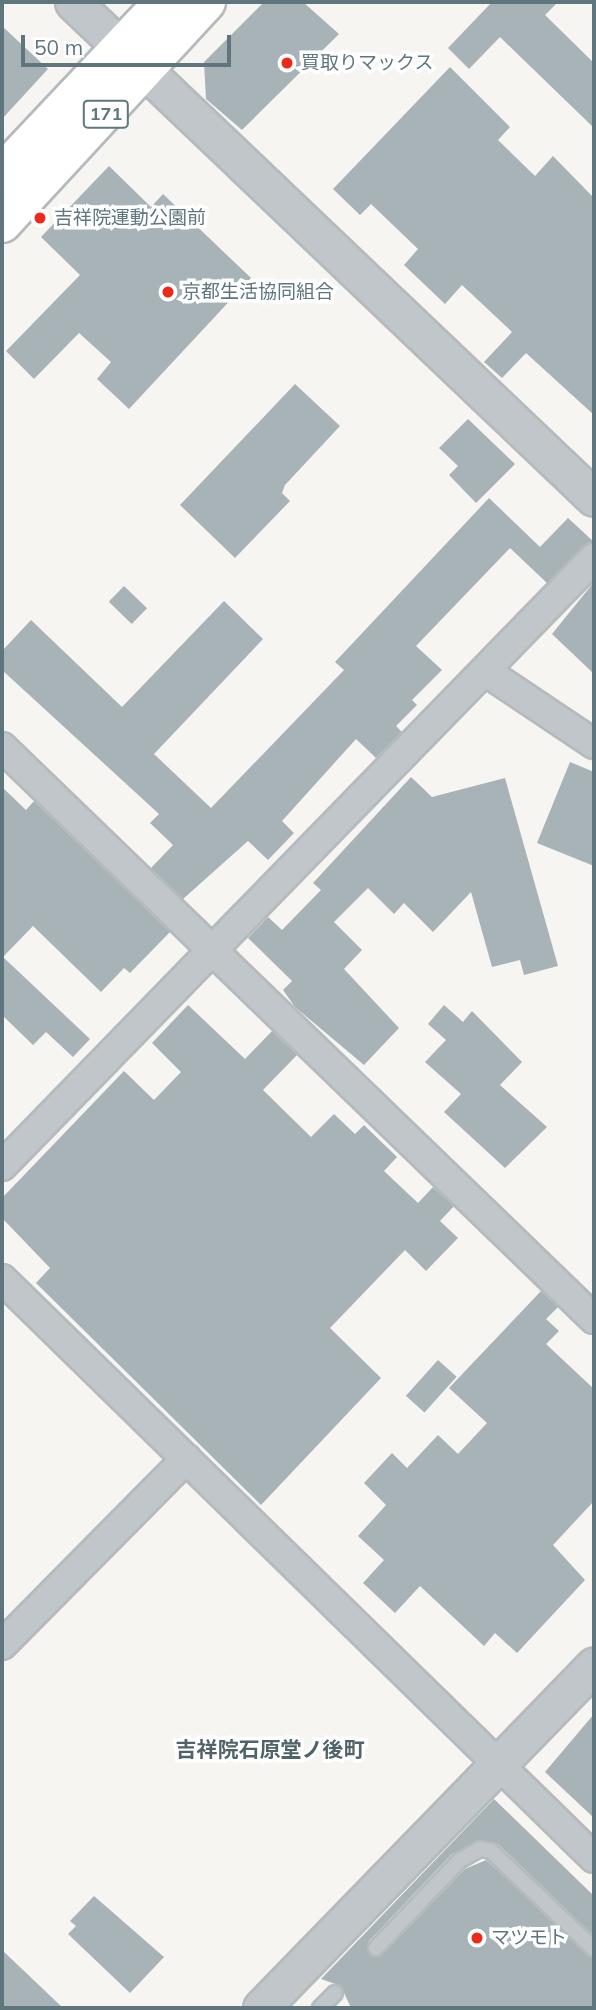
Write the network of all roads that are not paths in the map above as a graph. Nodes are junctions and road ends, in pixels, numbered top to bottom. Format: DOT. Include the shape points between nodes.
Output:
graph roads {
  1 [pos="73,2"];
  2 [pos="164,2"];
  3 [pos="206,2"];
  4 [pos="132,60"];
  5 [pos="2,174"];
  6 [pos="2,223"];
  7 [pos="594,498"];
  8 [pos="594,558"];
  9 [pos="485,671"];
  10 [pos="594,744"];
  11 [pos="2,747"];
  12 [pos="213,947"];
  13 [pos="2,1166"];
  14 [pos="2,1279"];
  15 [pos="594,1319"];
  16 [pos="186,1459"];
  17 [pos="2,1645"];
  18 [pos="594,1665"];
  19 [pos="496,1764"];
  20 [pos="594,1858"];
  21 [pos="376,1948"];
  22 [pos="594,1949"];
  23 [pos="335,1993"];
  24 [pos="261,2008"];
  25 [pos="320,2008"];
  1 -- 4 [label="street"];
  2 -- 4 [label="highway, 171"];
  3 -- 4 [label="highway, 171"];
  4 -- 5 [label="highway, 171"];
  4 -- 6 [label="highway, 171"];
  4 -- 7 [label="street"];
  8 -- 9 [label="street"];
  9 -- 10 [label="street"];
  9 -- 12 [label="street"];
  11 -- 12 [label="street"];
  12 -- 13 [label="street"];
  12 -- 15 [label="street"];
  14 -- 16 [label="street"];
  16 -- 17 [label="street"];
  16 -- 19 [label="street"];
  18 -- 19 [label="street"];
  19 -- 20 [label="street"];
  19 -- 24 [label="street"];
  21 -- 22 [label="lane" via="459,1861 480,1849 491,1851"];
  23 -- 25 [label="lane"];
}
